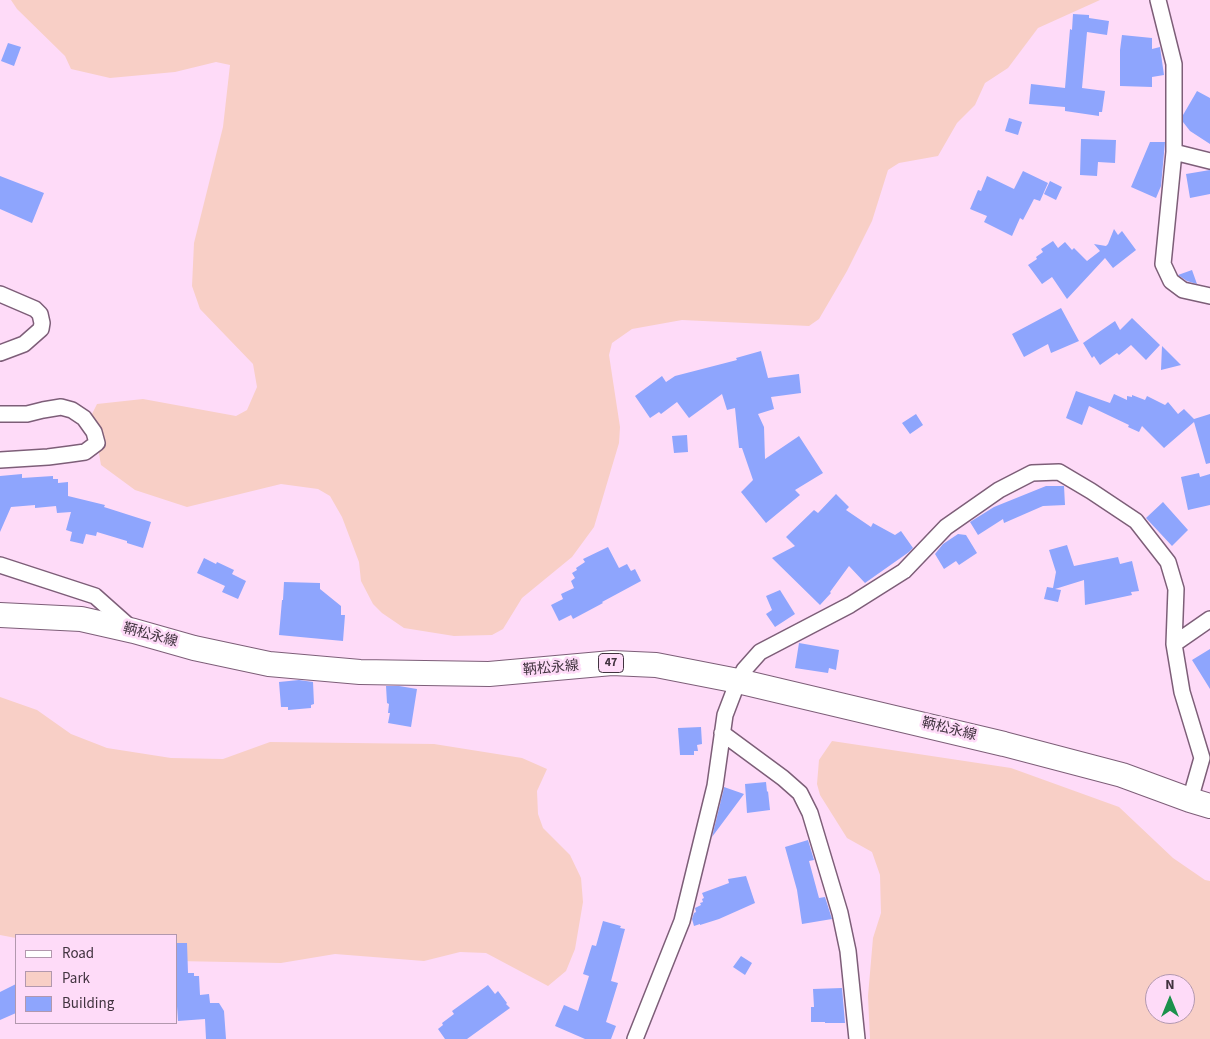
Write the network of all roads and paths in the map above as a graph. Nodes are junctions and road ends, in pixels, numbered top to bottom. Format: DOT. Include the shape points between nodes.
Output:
graph roads {
  1 [pos="1158,0"];
  2 [pos="1174,152"];
  3 [pos="1210,161"];
  4 [pos="0,294"];
  5 [pos="1210,296"];
  6 [pos="0,353"];
  7 [pos="0,414"];
  8 [pos="0,460"];
  9 [pos="0,565"];
  10 [pos="0,615"];
  11 [pos="1210,619"];
  12 [pos="134,631"];
  13 [pos="1174,644"];
  14 [pos="738,681"];
  15 [pos="722,733"];
  16 [pos="1200,803"];
  17 [pos="635,1039"];
  18 [pos="857,1039"];
  1 -- 2 [label="street" via="1174,64"];
  2 -- 3 [label="street"];
  2 -- 5 [label="street" via="1163,264 1171,281 1183,290"];
  4 -- 6 [label="street" via="35,309 42,323 41,329 24,344"];
  7 -- 8 [label="street" via="27,414 61,407 72,410 84,418 97,443 85,452"];
  9 -- 12 [label="street" via="95,596"];
  10 -- 12 [label="main road, 鞆松永線 / 47" via="81,619"];
  11 -- 13 [label="street"];
  12 -- 14 [label="main road, 鞆松永線 / 47" via="269,664 360,672 489,674 612,663 656,665"];
  13 -- 14 [label="street" via="1176,589 1168,562 1136,521 1059,472 1032,473 999,490 946,527 904,571 850,605 760,652"];
  13 -- 16 [label="street" via="1182,692 1202,758"];
  14 -- 15 [label="street"];
  14 -- 16 [label="main road, 鞆松永線 / 47" via="1122,774"];
  15 -- 17 [label="street" via="715,786 682,921"];
  15 -- 18 [label="street" via="800,793 810,813 848,951"];
}
